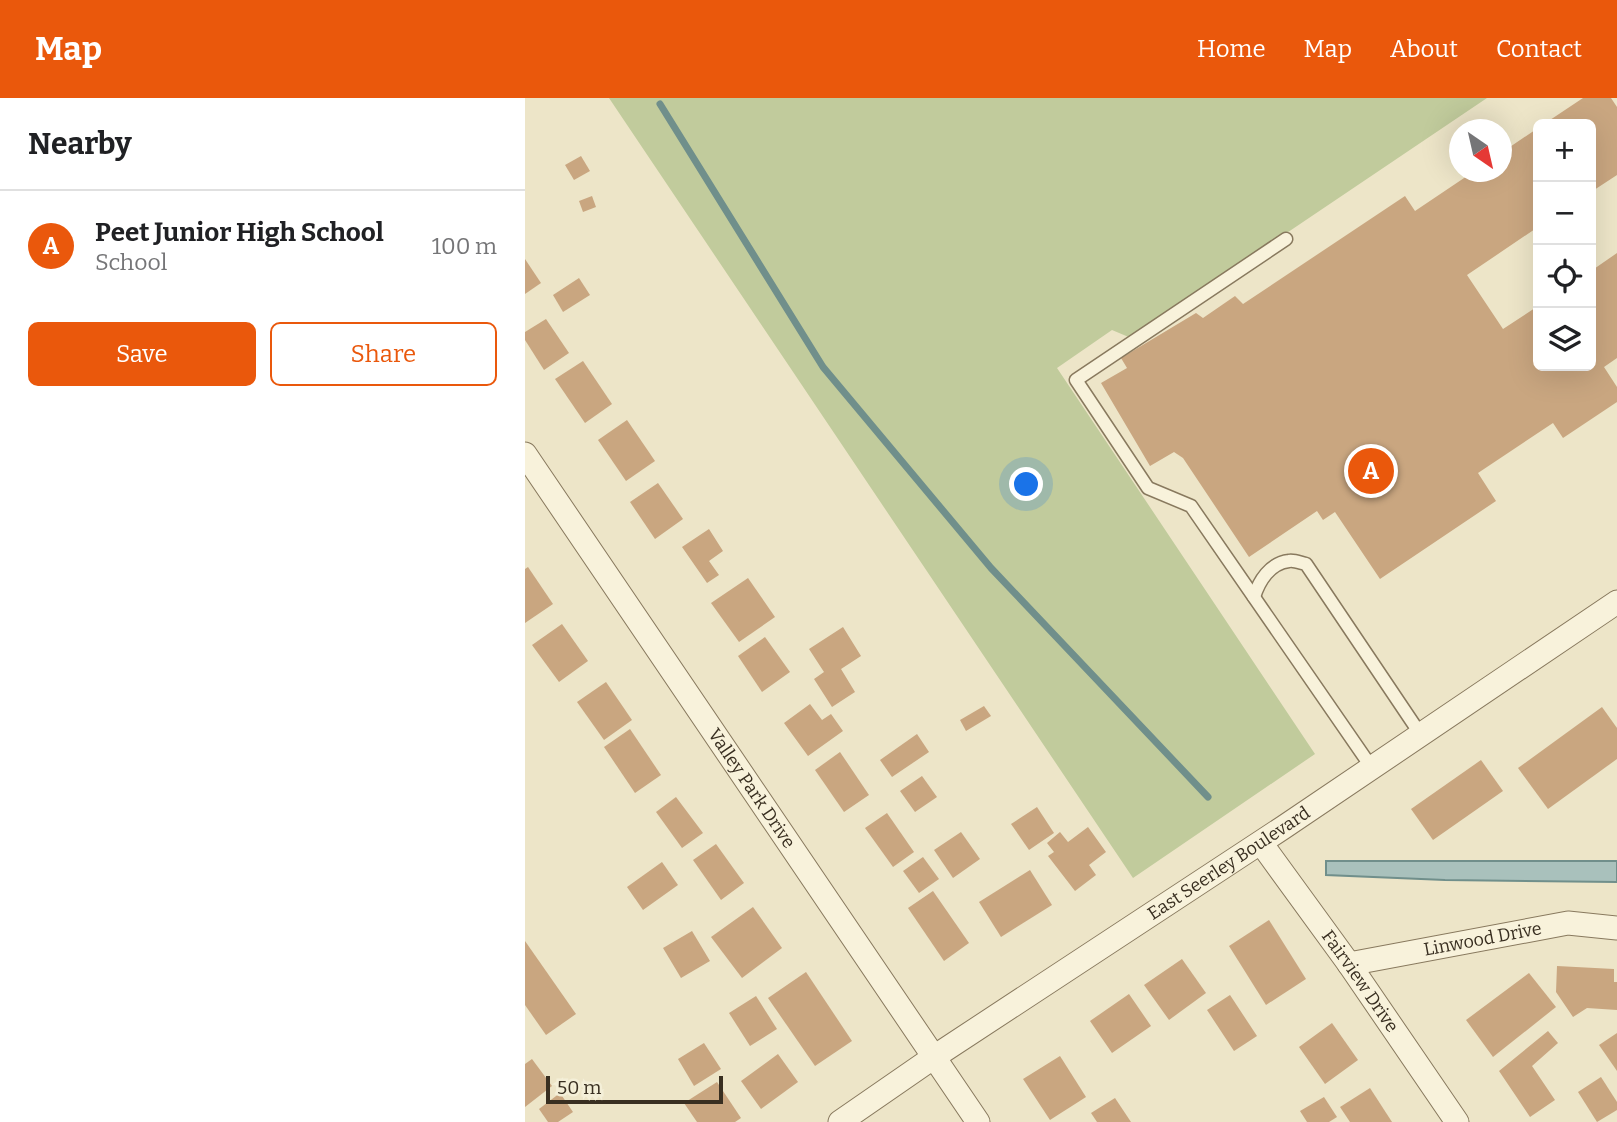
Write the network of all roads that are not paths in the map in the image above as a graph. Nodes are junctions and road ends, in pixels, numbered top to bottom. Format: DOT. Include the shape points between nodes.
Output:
graph roads {
  1 [pos="1286,239"];
  2 [pos="525,454"];
  3 [pos="1254,597"];
  4 [pos="1617,602"];
  5 [pos="1421,735"];
  6 [pos="1372,768"];
  7 [pos="1261,843"];
  8 [pos="1617,928"];
  9 [pos="1349,964"];
  10 [pos="934,1057"];
  11 [pos="840,1122"];
  12 [pos="978,1122"];
  13 [pos="1457,1122"];
  1 -- 3 [label="lane" via="1076,380 1149,488 1191,506"];
  2 -- 10 [label="street, Valley Park Drive"];
  3 -- 5 [label="lane" via="1259,581 1272,569 1288,561 1306,564"];
  3 -- 6 [label="lane"];
  4 -- 5 [label="street, East Seerley Boulevard"];
  5 -- 6 [label="street, East Seerley Boulevard"];
  6 -- 7 [label="street, East Seerley Boulevard"];
  7 -- 9 [label="street, Fairview Drive"];
  7 -- 10 [label="street, East Seerley Boulevard"];
  8 -- 9 [label="street, Linwood Drive" via="1568,923"];
  9 -- 13 [label="street, Fairview Drive"];
  10 -- 11 [label="street, East Seerley Boulevard"];
  10 -- 12 [label="street, Valley Park Drive"];
}
